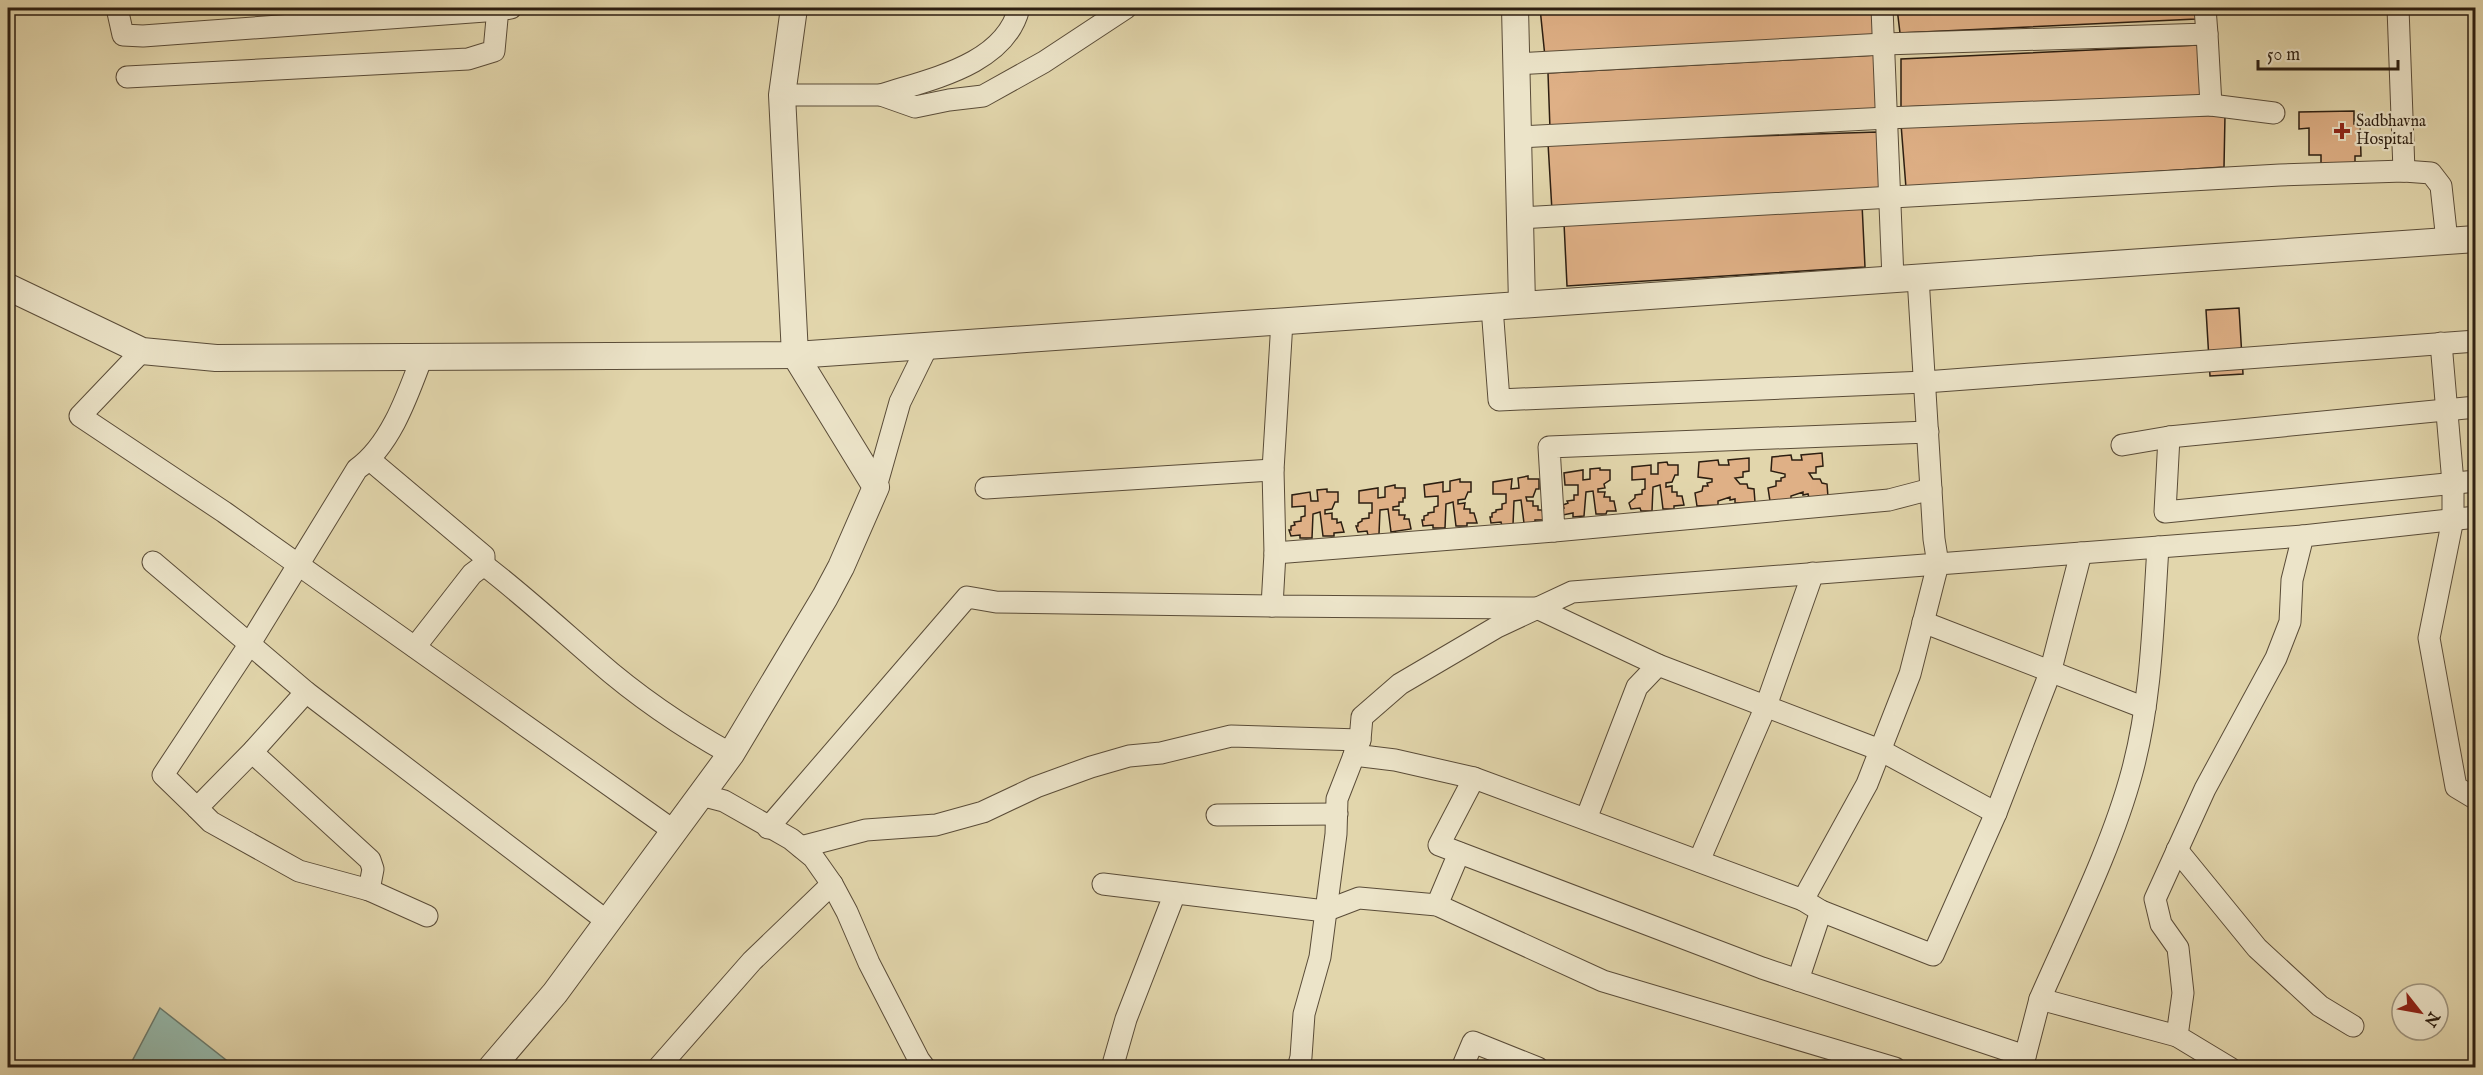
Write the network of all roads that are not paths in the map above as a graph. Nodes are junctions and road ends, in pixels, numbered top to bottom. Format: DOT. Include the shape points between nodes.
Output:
graph roads {
  1 [pos="117,8"];
  2 [pos="503,8"];
  3 [pos="794,8"];
  4 [pos="1019,8"];
  5 [pos="1125,8"];
  6 [pos="1515,8"];
  7 [pos="1882,8"];
  8 [pos="2205,8"];
  9 [pos="2398,8"];
  10 [pos="2207,34"];
  11 [pos="1884,44"];
  12 [pos="1516,64"];
  13 [pos="127,77"];
  14 [pos="782,95"];
  15 [pos="881,95"];
  16 [pos="2211,105"];
  17 [pos="2274,113"];
  18 [pos="1887,118"];
  19 [pos="1519,136"];
  20 [pos="2404,171"];
  21 [pos="1890,197"];
  22 [pos="1520,218"];
  23 [pos="2475,238"];
  24 [pos="2446,241"];
  25 [pos="1918,277"];
  26 [pos="1893,279"];
  27 [pos="8,287"];
  28 [pos="1522,304"];
  29 [pos="1492,307"];
  30 [pos="1282,321"];
  31 [pos="2475,341"];
  32 [pos="2441,343"];
  33 [pos="928,345"];
  34 [pos="141,351"];
  35 [pos="795,355"];
  36 [pos="422,357"];
  37 [pos="1925,382"];
  38 [pos="2475,406"];
  39 [pos="2447,409"];
  40 [pos="1928,432"];
  41 [pos="2169,437"];
  42 [pos="2122,445"];
  43 [pos="370,460"];
  44 [pos="1273,470"];
  45 [pos="2475,481"];
  46 [pos="2453,483"];
  47 [pos="876,487"];
  48 [pos="986,488"];
  49 [pos="1931,489"];
  50 [pos="2475,517"];
  51 [pos="2453,519"];
  52 [pos="1554,531"];
  53 [pos="2303,536"];
  54 [pos="2158,547"];
  55 [pos="1275,553"];
  56 [pos="2081,553"];
  57 [pos="153,562"];
  58 [pos="297,564"];
  59 [pos="1938,564"];
  60 [pos="484,565"];
  61 [pos="1813,573"];
  62 [pos="1272,606"];
  63 [pos="1537,608"];
  64 [pos="1923,622"];
  65 [pos="249,645"];
  66 [pos="415,647"];
  67 [pos="1658,664"];
  68 [pos="2050,673"];
  69 [pos="306,692"];
  70 [pos="1766,706"];
  71 [pos="2145,708"];
  72 [pos="1357,747"];
  73 [pos="254,750"];
  74 [pos="1880,750"];
  75 [pos="731,754"];
  76 [pos="1474,778"];
  77 [pos="701,795"];
  78 [pos="2475,799"];
  79 [pos="197,808"];
  80 [pos="1996,813"];
  81 [pos="1337,814"];
  82 [pos="1217,815"];
  83 [pos="1586,819"];
  84 [pos="768,828"];
  85 [pos="674,831"];
  86 [pos="801,847"];
  87 [pos="2176,850"];
  88 [pos="1460,853"];
  89 [pos="1699,861"];
  90 [pos="832,884"];
  91 [pos="1103,884"];
  92 [pos="369,890"];
  93 [pos="1175,893"];
  94 [pos="1803,900"];
  95 [pos="1437,905"];
  96 [pos="1326,911"];
  97 [pos="1821,911"];
  98 [pos="427,916"];
  99 [pos="608,922"];
  100 [pos="1798,980"];
  101 [pos="2040,999"];
  102 [pos="2353,1026"];
  103 [pos="2177,1036"];
  104 [pos="2023,1062"];
  105 [pos="921,1065"];
  106 [pos="491,1068"];
  107 [pos="658,1068"];
  108 [pos="1112,1068"];
  109 [pos="1298,1068"];
  110 [pos="1462,1068"];
  111 [pos="1538,1068"];
  112 [pos="1895,1068"];
  113 [pos="2230,1068"];
  1 -- 2 [label="street" via="123,35 143,36"];
  2 -- 13 [label="street" via="494,51 468,59"];
  3 -- 14 [label="street"];
  4 -- 15 [label="street" via="1015,24 966,67"];
  5 -- 15 [label="street" via="1044,62 983,96 915,107"];
  6 -- 12 [label="street"];
  7 -- 11 [label="street"];
  8 -- 10 [label="street"];
  9 -- 20 [label="street"];
  10 -- 11 [label="street"];
  10 -- 16 [label="street"];
  11 -- 12 [label="street"];
  11 -- 18 [label="street"];
  12 -- 19 [label="street"];
  14 -- 15 [label="street"];
  14 -- 35 [label="street"];
  16 -- 17 [label="street"];
  16 -- 18 [label="street"];
  18 -- 19 [label="street"];
  18 -- 21 [label="street"];
  19 -- 22 [label="street"];
  20 -- 21 [label="street"];
  20 -- 24 [label="street" via="2431,173 2441,186"];
  21 -- 22 [label="street"];
  21 -- 26 [label="street"];
  22 -- 28 [label="street"];
  23 -- 24 [label="street"];
  24 -- 25 [label="street"];
  25 -- 26 [label="street"];
  25 -- 37 [label="street"];
  26 -- 28 [label="street"];
  27 -- 34 [label="street"];
  28 -- 29 [label="street"];
  29 -- 30 [label="street"];
  29 -- 37 [label="street" via="1499,400"];
  30 -- 33 [label="street"];
  30 -- 44 [label="street"];
  31 -- 32 [label="street"];
  32 -- 37 [label="street"];
  32 -- 39 [label="street"];
  33 -- 35 [label="street"];
  33 -- 47 [label="street" via="900,402"];
  34 -- 36 [label="street" via="216,358"];
  34 -- 58 [label="street" via="80,416"];
  35 -- 36 [label="street"];
  35 -- 47 [label="street"];
  36 -- 43 [label="street" via="404,407"];
  37 -- 40 [label="street"];
  38 -- 39 [label="street"];
  39 -- 41 [label="street"];
  39 -- 46 [label="street"];
  40 -- 49 [label="street"];
  40 -- 52 [label="street" via="1549,447"];
  41 -- 42 [label="street"];
  41 -- 46 [label="street" via="2165,512"];
  43 -- 58 [label="street" via="357,469"];
  43 -- 60 [label="street" via="484,556"];
  44 -- 48 [label="street"];
  44 -- 55 [label="street"];
  45 -- 46 [label="street"];
  46 -- 51 [label="street"];
  47 -- 75 [label="street" via="825,597"];
  49 -- 52 [label="street" via="1889,500"];
  49 -- 59 [label="street"];
  50 -- 51 [label="street"];
  51 -- 53 [label="street"];
  51 -- 78 [label="street" via="2429,638 2456,787"];
  52 -- 55 [label="street"];
  53 -- 54 [label="street"];
  53 -- 87 [label="street" via="2292,580 2290,621 2276,658"];
  54 -- 56 [label="street"];
  54 -- 71 [label="street" via="2150,685"];
  55 -- 62 [label="street"];
  56 -- 59 [label="street"];
  56 -- 68 [label="street"];
  57 -- 65 [label="street"];
  58 -- 65 [label="street"];
  58 -- 66 [label="street"];
  59 -- 61 [label="street"];
  59 -- 64 [label="street"];
  60 -- 66 [label="street" via="472,574"];
  60 -- 75 [label="street" via="605,668 690,732"];
  61 -- 63 [label="street" via="1572,592"];
  61 -- 70 [label="street"];
  62 -- 63 [label="street"];
  62 -- 84 [label="street" via="996,602 967,597"];
  63 -- 67 [label="street"];
  63 -- 72 [label="street" via="1400,684 1362,717"];
  64 -- 68 [label="street"];
  64 -- 74 [label="street" via="1910,674"];
  65 -- 69 [label="street"];
  65 -- 79 [label="street" via="163,775"];
  66 -- 85 [label="street"];
  67 -- 70 [label="street"];
  67 -- 83 [label="street" via="1637,687"];
  68 -- 71 [label="street"];
  68 -- 80 [label="street"];
  69 -- 73 [label="street"];
  69 -- 99 [label="street"];
  70 -- 74 [label="street"];
  70 -- 89 [label="street"];
  71 -- 101 [label="street" via="2132,772 2112,830"];
  72 -- 76 [label="street"];
  72 -- 81 [label="street" via="1337,799"];
  72 -- 86 [label="street" via="1231,736 1091,767 983,812 936,825 866,830"];
  73 -- 79 [label="street"];
  73 -- 92 [label="street" via="370,860 373,869"];
  74 -- 80 [label="street"];
  74 -- 94 [label="street" via="1867,784"];
  75 -- 77 [label="street"];
  76 -- 83 [label="street"];
  76 -- 88 [label="street" via="1439,845"];
  77 -- 84 [label="street" via="724,801"];
  77 -- 85 [label="street"];
  79 -- 92 [label="street" via="211,822 299,871"];
  80 -- 97 [label="street" via="1933,955"];
  81 -- 82 [label="street"];
  81 -- 96 [label="street"];
  83 -- 89 [label="street"];
  84 -- 86 [label="street"];
  85 -- 99 [label="street"];
  86 -- 90 [label="street"];
  87 -- 102 [label="street" via="2257,948 2320,1006"];
  87 -- 103 [label="street" via="2155,899 2161,924 2178,948 2183,993"];
  88 -- 95 [label="street"];
  88 -- 100 [label="street"];
  89 -- 94 [label="street"];
  90 -- 105 [label="street"];
  90 -- 107 [label="street" via="752,962"];
  91 -- 93 [label="street"];
  92 -- 98 [label="street"];
  93 -- 96 [label="street"];
  93 -- 108 [label="street" via="1125,1019"];
  94 -- 97 [label="street"];
  95 -- 96 [label="street" via="1359,898"];
  95 -- 112 [label="street" via="1603,981"];
  96 -- 109 [label="street" via="1320,957 1304,1014"];
  97 -- 100 [label="street"];
  99 -- 106 [label="street" via="555,993"];
  100 -- 104 [label="street"];
  101 -- 103 [label="street"];
  101 -- 104 [label="street"];
  103 -- 113 [label="street"];
  110 -- 111 [label="street" via="1473,1042"];
}
